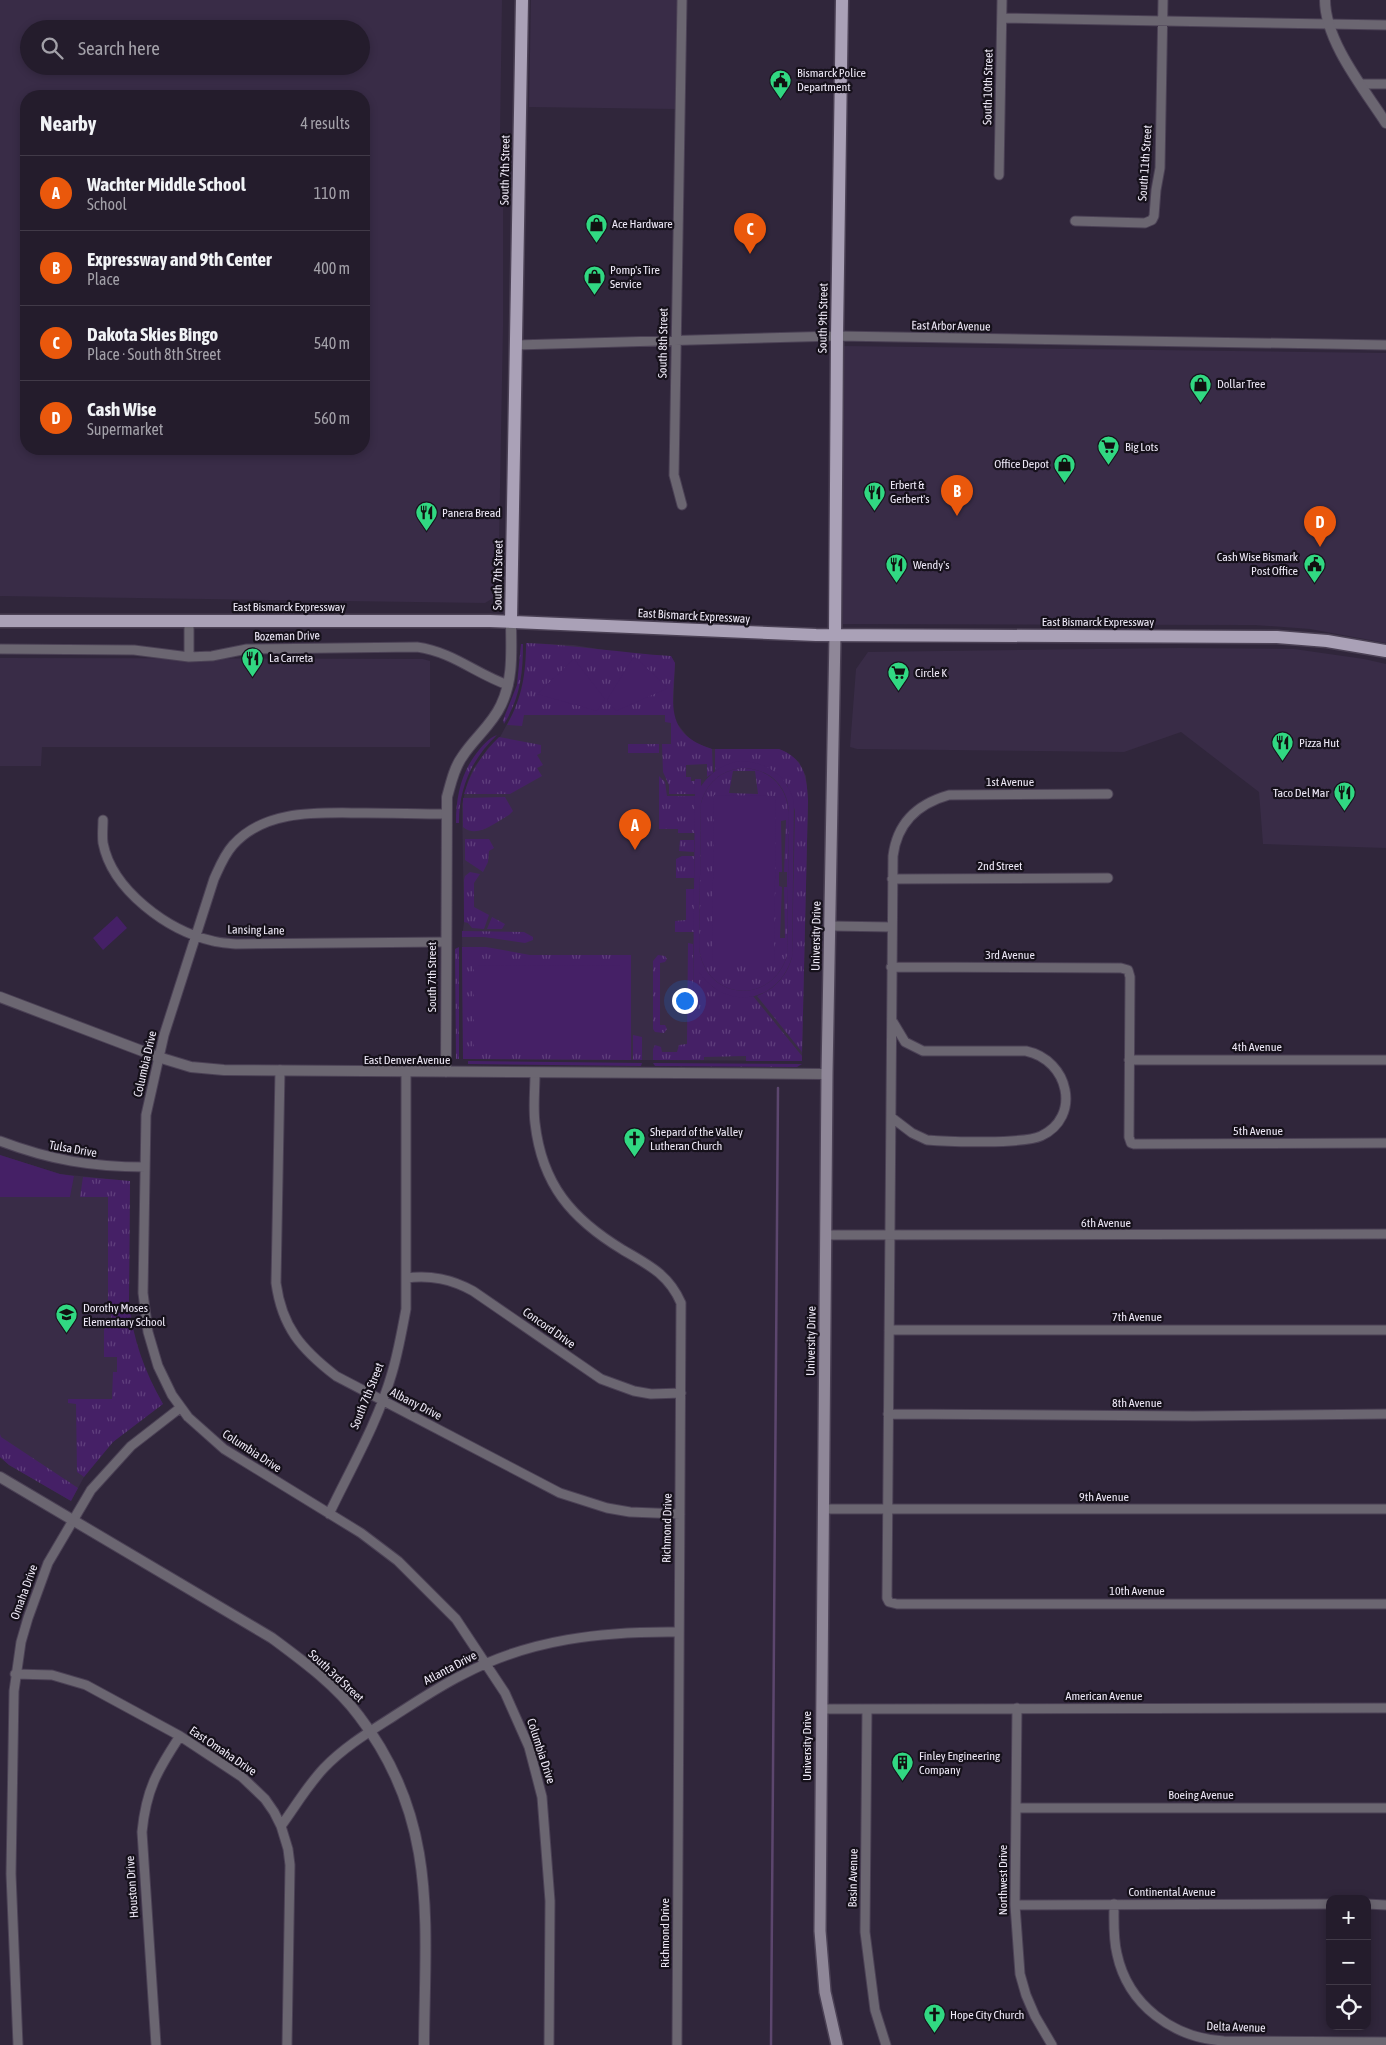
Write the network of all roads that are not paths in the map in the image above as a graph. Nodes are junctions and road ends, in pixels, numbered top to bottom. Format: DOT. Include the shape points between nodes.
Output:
graph roads {
  1 [pos="522,0"];
  2 [pos="682,0"];
  3 [pos="842,0"];
  4 [pos="1002,0"];
  5 [pos="1163,0"];
  6 [pos="1325,0"];
  7 [pos="1002,18"];
  8 [pos="1163,20"];
  9 [pos="1327,24"];
  10 [pos="1386,24"];
  11 [pos="1361,84"];
  12 [pos="1386,84"];
  13 [pos="1386,123"];
  14 [pos="999,175"];
  15 [pos="1074,222"];
  16 [pos="837,336"];
  17 [pos="676,341"];
  18 [pos="516,345"];
  19 [pos="1386,345"];
  20 [pos="682,505"];
  21 [pos="188,620"];
  22 [pos="0,621"];
  23 [pos="511,621"];
  24 [pos="835,635"];
  25 [pos="0,649"];
  26 [pos="1386,651"];
  27 [pos="189,657"];
  28 [pos="508,685"];
  29 [pos="1108,794"];
  30 [pos="446,814"];
  31 [pos="103,820"];
  32 [pos="1108,878"];
  33 [pos="892,879"];
  34 [pos="830,926"];
  35 [pos="892,927"];
  36 [pos="195,935"];
  37 [pos="446,942"];
  38 [pos="891,967"];
  39 [pos="0,997"];
  40 [pos="892,1020"];
  41 [pos="158,1057"];
  42 [pos="1129,1060"];
  43 [pos="1386,1060"];
  44 [pos="280,1070"];
  45 [pos="406,1072"];
  46 [pos="446,1072"];
  47 [pos="535,1073"];
  48 [pos="827,1074"];
  49 [pos="891,1117"];
  50 [pos="0,1141"];
  51 [pos="1386,1143"];
  52 [pos="145,1167"];
  53 [pos="1386,1234"];
  54 [pos="826,1235"];
  55 [pos="890,1235"];
  56 [pos="406,1278"];
  57 [pos="889,1330"];
  58 [pos="1386,1330"];
  59 [pos="681,1393"];
  60 [pos="383,1400"];
  61 [pos="180,1408"];
  62 [pos="888,1414"];
  63 [pos="1386,1414"];
  64 [pos="0,1477"];
  65 [pos="823,1509"];
  66 [pos="888,1509"];
  67 [pos="1386,1509"];
  68 [pos="329,1514"];
  69 [pos="680,1514"];
  70 [pos="74,1521"];
  71 [pos="1386,1604"];
  72 [pos="679,1632"];
  73 [pos="486,1663"];
  74 [pos="16,1674"];
  75 [pos="1017,1708"];
  76 [pos="1386,1708"];
  77 [pos="822,1709"];
  78 [pos="867,1709"];
  79 [pos="370,1732"];
  80 [pos="180,1736"];
  81 [pos="1016,1808"];
  82 [pos="1386,1808"];
  83 [pos="281,1826"];
  84 [pos="0,1843"];
  85 [pos="11,1843"];
  86 [pos="1114,1904"];
  87 [pos="1326,1904"];
  88 [pos="1371,1904"];
  89 [pos="1015,1905"];
  90 [pos="1386,1905"];
  91 [pos="1386,2042"];
  92 [pos="18,2045"];
  93 [pos="156,2045"];
  94 [pos="287,2045"];
  95 [pos="424,2045"];
  96 [pos="549,2045"];
  97 [pos="677,2045"];
  98 [pos="837,2045"];
  99 [pos="886,2045"];
  100 [pos="1052,2045"];
  1 -- 18 [label="main road, South 7th Street"];
  2 -- 17 [label="street, South 8th Street"];
  3 -- 16 [label="main road, South 9th Street"];
  4 -- 7 [label="street, South 10th Street"];
  5 -- 8 [label="street, South 11th Street"];
  6 -- 9 [label="street"];
  7 -- 8 [label="street"];
  7 -- 14 [label="street, South 10th Street"];
  8 -- 9 [label="street"];
  8 -- 15 [label="street, South 11th Street" via="1160,168 1154,216 1146,223"];
  9 -- 10 [label="street"];
  9 -- 11 [label="street"];
  11 -- 12 [label="street"];
  11 -- 13 [label="street"];
  16 -- 17 [label="street, East Arbor Avenue"];
  16 -- 19 [label="street, East Arbor Avenue"];
  16 -- 24 [label="main road, South 9th Street"];
  17 -- 18 [label="street, East Arbor Avenue"];
  17 -- 20 [label="street, South 8th Street" via="674,476"];
  18 -- 23 [label="main road, South 7th Street"];
  21 -- 22 [label="main road, East Bismarck Expressway"];
  21 -- 23 [label="main road, East Bismarck Expressway"];
  21 -- 27 [label="street"];
  23 -- 24 [label="main road, East Bismarck Expressway"];
  23 -- 28 [label="street, South 7th Street" via="512,658"];
  24 -- 26 [label="main road, East Bismarck Expressway" via="1277,637 1334,641"];
  24 -- 34 [label="main road, University Drive"];
  25 -- 27 [label="street, Bozeman Drive" via="134,650"];
  27 -- 28 [label="street, Bozeman Drive" via="247,649 418,647 434,649"];
  28 -- 30 [label="street, South 7th Street" via="497,713 460,758 450,785"];
  29 -- 33 [label="street, 1st Avenue" via="959,794 940,798 916,811 904,823 892,856"];
  30 -- 36 [label="street, Columbia Drive" via="314,813 269,821 251,830 232,846 214,879"];
  30 -- 37 [label="street, South 7th Street"];
  31 -- 36 [label="street, Lansing Lane" via="103,842 110,863 129,892 158,917"];
  32 -- 33 [label="street, 2nd Street"];
  33 -- 35 [label="street"];
  34 -- 35 [label="street"];
  34 -- 48 [label="main road, University Drive"];
  35 -- 38 [label="street"];
  36 -- 37 [label="street, Lansing Lane" via="214,942 236,944"];
  36 -- 41 [label="street, Columbia Drive"];
  37 -- 46 [label="street, South 7th Street"];
  38 -- 40 [label="street"];
  38 -- 42 [label="street, 3rd Avenue" via="1128,970"];
  39 -- 41 [label="street, East Denver Avenue"];
  40 -- 49 [label="street"];
  40 -- 49 [label="street" via="905,1042 923,1051 1026,1051 1040,1055 1058,1070 1066,1095 1063,1111 1055,1126 1032,1139 926,1140"];
  41 -- 44 [label="street, East Denver Avenue" via="191,1067"];
  41 -- 52 [label="street, Columbia Drive" via="146,1115"];
  42 -- 43 [label="street, 4th Avenue"];
  42 -- 51 [label="street, 5th Avenue" via="1131,1143"];
  44 -- 45 [label="street, East Denver Avenue"];
  44 -- 60 [label="street, Albany Drive" via="276,1283 282,1313 297,1340 319,1363 336,1376"];
  45 -- 46 [label="street, East Denver Avenue"];
  45 -- 56 [label="street, South 7th Street"];
  46 -- 47 [label="street, East Denver Avenue"];
  47 -- 48 [label="street, East Denver Avenue"];
  47 -- 59 [label="street, Richmond Drive" via="534,1121 538,1142 559,1194 597,1234 645,1263 669,1281 676,1292 681,1303"];
  48 -- 54 [label="main road, University Drive"];
  49 -- 55 [label="street"];
  50 -- 52 [label="street, Tulsa Drive" via="75,1163"];
  52 -- 61 [label="street, Columbia Drive" via="144,1313 158,1366"];
  53 -- 55 [label="street, 6th Avenue"];
  54 -- 55 [label="street, 6th Avenue"];
  54 -- 65 [label="main road, University Drive"];
  55 -- 57 [label="street"];
  56 -- 59 [label="street, Concord Drive" via="434,1277 461,1284 594,1375 617,1386 651,1394"];
  56 -- 60 [label="street, South 7th Street" via="406,1309 400,1342"];
  57 -- 58 [label="street, 7th Avenue"];
  57 -- 62 [label="street"];
  59 -- 69 [label="street, Richmond Drive"];
  60 -- 68 [label="street, South 7th Street"];
  60 -- 69 [label="street, Albany Drive" via="560,1493 630,1512"];
  61 -- 68 [label="street, Columbia Drive" via="201,1431 224,1449"];
  61 -- 70 [label="street, Omaha Drive" via="131,1446 91,1490"];
  62 -- 63 [label="street, 8th Avenue"];
  62 -- 66 [label="street"];
  64 -- 70 [label="street, South 3rd Street"];
  65 -- 66 [label="street, 9th Avenue"];
  65 -- 77 [label="main road, University Drive"];
  66 -- 67 [label="street, 9th Avenue"];
  66 -- 71 [label="street, 10th Avenue" via="887,1594 889,1602 898,1604"];
  68 -- 73 [label="street, Columbia Drive" via="375,1543 405,1567 456,1619"];
  69 -- 72 [label="street, Richmond Drive"];
  70 -- 74 [label="street, Omaha Drive" via="48,1563 28,1618"];
  70 -- 79 [label="street, South 3rd Street" via="272,1638 332,1686"];
  72 -- 73 [label="street, Atlanta Drive" via="589,1635 544,1644"];
  72 -- 97 [label="street, Richmond Drive"];
  73 -- 79 [label="street, Atlanta Drive" via="425,1696"];
  73 -- 96 [label="street, Columbia Drive" via="518,1720 542,1797 550,1901"];
  74 -- 80 [label="street, East Omaha Drive" via="52,1675 86,1685"];
  74 -- 85 [label="street, Omaha Drive"];
  75 -- 76 [label="street, American Avenue"];
  75 -- 78 [label="street, American Avenue"];
  75 -- 81 [label="street, Northwest Drive"];
  77 -- 78 [label="street, American Avenue"];
  77 -- 98 [label="main road, University Drive" via="820,1940 825,1992"];
  78 -- 99 [label="street, Basin Avenue" via="865,1932 875,2010"];
  79 -- 83 [label="street, Atlanta Drive" via="348,1746 324,1768"];
  79 -- 95 [label="street, South 3rd Street" via="398,1777 419,1846 426,1912"];
  80 -- 83 [label="street, East Omaha Drive" via="254,1787"];
  80 -- 93 [label="street, Houston Drive" via="147,1796 142,1832"];
  81 -- 82 [label="street, Boeing Avenue"];
  81 -- 89 [label="street, Northwest Drive"];
  83 -- 94 [label="street, East Omaha Drive" via="290,1865"];
  84 -- 85 [label="street"];
  85 -- 92 [label="street, Omaha Drive"];
  86 -- 87 [label="street, Continental Avenue"];
  86 -- 89 [label="street, Continental Avenue"];
  86 -- 91 [label="street, Delta Avenue" via="1115,1945 1123,1974 1141,2002 1172,2028 1213,2041"];
  88 -- 90 [label="street"];
  89 -- 100 [label="street, Northwest Drive" via="1020,1974 1035,2016"];
}
